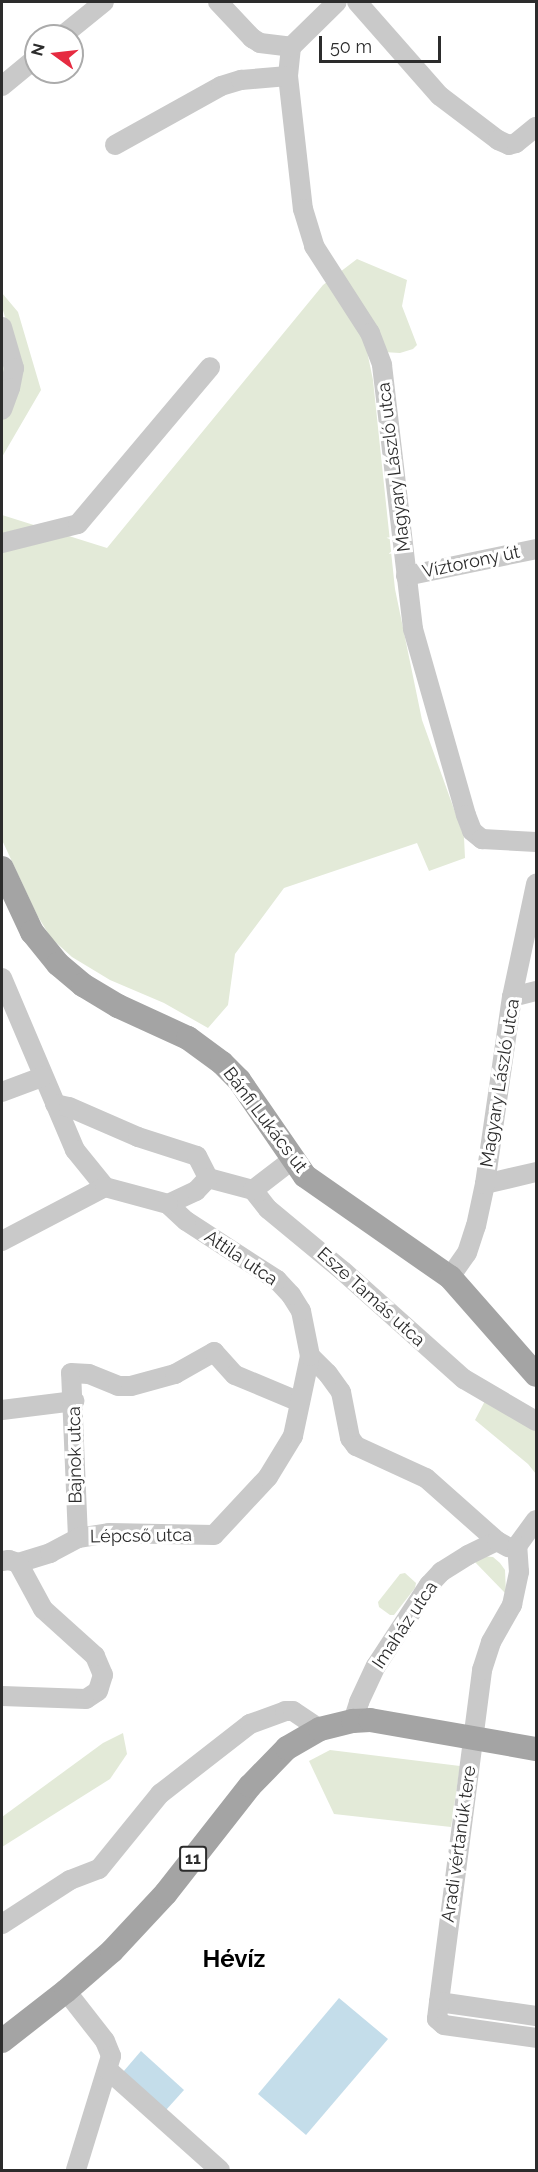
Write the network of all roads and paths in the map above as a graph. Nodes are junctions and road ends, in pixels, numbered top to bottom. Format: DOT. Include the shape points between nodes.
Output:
graph roads {
  1 [pos="104,2"];
  2 [pos="218,2"];
  3 [pos="337,2"];
  4 [pos="357,2"];
  5 [pos="77,24"];
  6 [pos="291,47"];
  7 [pos="24,68"];
  8 [pos="288,76"];
  9 [pos="2,86"];
  10 [pos="537,127"];
  11 [pos="116,145"];
  12 [pos="2,327"];
  13 [pos="210,367"];
  14 [pos="2,410"];
  15 [pos="2,543"];
  16 [pos="537,549"];
  17 [pos="406,576"];
  18 [pos="537,842"];
  19 [pos="2,868"];
  20 [pos="537,884"];
  21 [pos="2,978"];
  22 [pos="537,991"];
  23 [pos="512,997"];
  24 [pos="42,1077"];
  25 [pos="2,1092"];
  26 [pos="55,1104"];
  27 [pos="292,1160"];
  28 [pos="537,1172"];
  29 [pos="208,1178"];
  30 [pos="485,1184"];
  31 [pos="105,1187"];
  32 [pos="253,1190"];
  33 [pos="168,1204"];
  34 [pos="2,1241"];
  35 [pos="450,1277"];
  36 [pos="310,1356"];
  37 [pos="537,1375"];
  38 [pos="74,1401"];
  39 [pos="300,1402"];
  40 [pos="2,1410"];
  41 [pos="537,1421"];
  42 [pos="537,1520"];
  43 [pos="214,1535"];
  44 [pos="78,1538"];
  45 [pos="497,1541"];
  46 [pos="517,1546"];
  47 [pos="10,1562"];
  48 [pos="2,1696"];
  49 [pos="353,1721"];
  50 [pos="320,1729"];
  51 [pos="473,1740"];
  52 [pos="537,1749"];
  53 [pos="2,1924"];
  54 [pos="66,1991"];
  55 [pos="439,2002"];
  56 [pos="537,2016"];
  57 [pos="537,2038"];
  58 [pos="2,2041"];
  59 [pos="108,2070"];
  60 [pos="76,2170"];
  61 [pos="220,2170"];
  1 -- 5 [label="street"];
  2 -- 6 [label="street" via="260,43"];
  3 -- 6 [label="street"];
  4 -- 10 [label="street" via="440,96 498,140 509,145 516,143"];
  6 -- 8 [label="street, Magyary László utca"];
  7 -- 9 [label="street"];
  8 -- 11 [label="street" via="221,86"];
  8 -- 17 [label="street, Magyary László utca" via="303,209 314,246 370,333 382,365"];
  12 -- 14 [label="street" via="14,368"];
  13 -- 15 [label="street" via="78,524"];
  16 -- 17 [label="street, Víztorony út"];
  17 -- 18 [label="street, Magyary László utca" via="413,629 472,831 482,839"];
  19 -- 27 [label="main road, Bánfi Lukács út" via="32,933 58,964 83,985 188,1038 222,1063 239,1080"];
  20 -- 23 [label="street, Magyary László utca"];
  21 -- 24 [label="street"];
  22 -- 23 [label="street"];
  23 -- 30 [label="street, Magyary László utca"];
  24 -- 25 [label="street"];
  24 -- 26 [label="street"];
  26 -- 29 [label="street" via="197,1156"];
  26 -- 31 [label="street" via="75,1150"];
  27 -- 32 [label="street"];
  27 -- 35 [label="main road, Bánfi Lukács út" via="305,1176"];
  28 -- 30 [label="street"];
  29 -- 32 [label="street"];
  29 -- 33 [label="street" via="196,1191"];
  30 -- 35 [label="street, Magyary László utca" via="467,1253"];
  31 -- 33 [label="street, Attila utca"];
  31 -- 34 [label="street"];
  32 -- 41 [label="street, Esze Tamás utca" via="268,1209 343,1270 464,1379"];
  33 -- 36 [label="street, Attila utca" via="186,1221 277,1280 300,1311"];
  35 -- 37 [label="main road, Bánfi Lukács út"];
  36 -- 39 [label="street, Attila utca"];
  36 -- 45 [label="street" via="341,1392 350,1438 356,1446 426,1478"];
  38 -- 39 [label="street, Bajnok utca" via="71,1373 131,1386 175,1374 214,1352 235,1374"];
  38 -- 40 [label="street"];
  38 -- 44 [label="street, Bajnok utca"];
  39 -- 43 [label="street, Attila utca" via="293,1436 268,1477"];
  42 -- 46 [label="street"];
  43 -- 44 [label="street, Lépcső utca" via="109,1533"];
  44 -- 47 [label="street, Lépcső utca" via="50,1553"];
  45 -- 46 [label="street"];
  45 -- 49 [label="street, Imaház utca" via="460,1560 429,1585 376,1666"];
  46 -- 51 [label="street, Aradi vértanúk tere" via="519,1572 512,1605 491,1642 482,1670"];
  47 -- 48 [label="street" via="43,1609 95,1656 103,1675 98,1691 86,1699"];
  49 -- 50 [label="main road, 11"];
  49 -- 51 [label="main road, 11" via="370,1720"];
  50 -- 53 [label="street" via="293,1711 256,1722 160,1794 99,1869 70,1881"];
  50 -- 54 [label="main road, 11" via="287,1748 250,1786 141,1921"];
  51 -- 52 [label="main road, 11"];
  51 -- 55 [label="street, Aradi vértanúk tere"];
  54 -- 58 [label="main road, 11"];
  54 -- 59 [label="street" via="105,2041 111,2056"];
  55 -- 56 [label="street"];
  55 -- 57 [label="street" via="437,2019 444,2025"];
  59 -- 60 [label="street"];
  59 -- 61 [label="street"];
}
